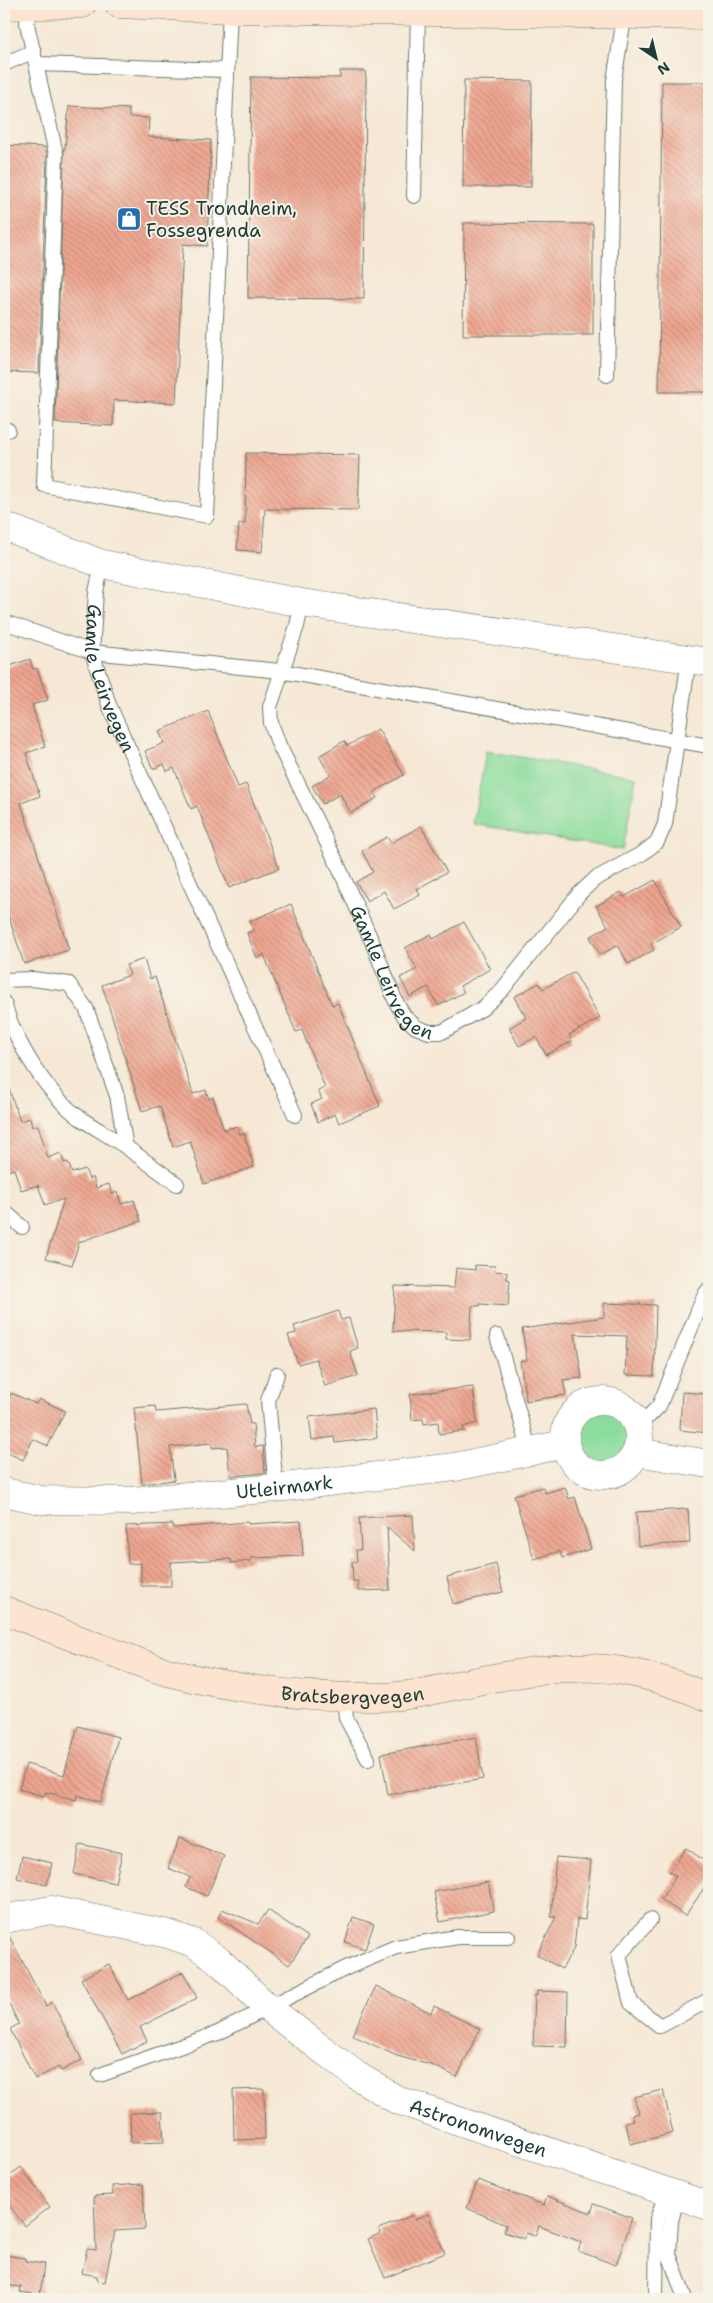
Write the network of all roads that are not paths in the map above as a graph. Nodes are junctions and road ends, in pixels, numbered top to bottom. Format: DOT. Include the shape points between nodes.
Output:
graph roads {
  1 [pos="82,4"];
  2 [pos="119,4"];
  3 [pos="16,6"];
  4 [pos="334,7"];
  5 [pos="377,7"];
  6 [pos="230,9"];
  7 [pos="624,9"];
  8 [pos="418,11"];
  9 [pos="709,16"];
  10 [pos="35,58"];
  11 [pos="4,64"];
  12 [pos="226,70"];
  13 [pos="414,196"];
  14 [pos="607,375"];
  15 [pos="4,526"];
  16 [pos="102,564"];
  17 [pos="302,603"];
  18 [pos="4,622"];
  19 [pos="92,652"];
  20 [pos="699,660"];
  21 [pos="280,671"];
  22 [pos="677,741"];
  23 [pos="709,746"];
  24 [pos="4,980"];
  25 [pos="4,1003"];
  26 [pos="295,1115"];
  27 [pos="126,1147"];
  28 [pos="177,1184"];
  29 [pos="4,1211"];
  30 [pos="22,1227"];
  31 [pos="709,1289"];
  32 [pos="498,1336"];
  33 [pos="277,1374"];
  34 [pos="636,1421"];
  35 [pos="564,1444"];
  36 [pos="530,1452"];
  37 [pos="637,1452"];
  38 [pos="709,1464"];
  39 [pos="276,1488"];
  40 [pos="4,1492"];
  41 [pos="4,1610"];
  42 [pos="344,1697"];
  43 [pos="709,1698"];
  44 [pos="368,1759"];
  45 [pos="4,1919"];
  46 [pos="650,1920"];
  47 [pos="508,1937"];
  48 [pos="709,2000"];
  49 [pos="267,2007"];
  50 [pos="100,2075"];
  51 [pos="673,2193"];
  52 [pos="709,2206"];
  53 [pos="684,2296"];
  54 [pos="656,2299"];
  1 -- 3 [label="main road"];
  2 -- 6 [label="main road"];
  3 -- 10 [label="lane" via="27,24"];
  4 -- 5 [label="main road"];
  4 -- 6 [label="main road"];
  5 -- 8 [label="main road"];
  6 -- 12 [label="lane"];
  7 -- 8 [label="main road"];
  7 -- 9 [label="main road"];
  7 -- 14 [label="lane" via="614,80"];
  8 -- 13 [label="lane"];
  10 -- 11 [label="lane"];
  10 -- 12 [label="lane"];
  10 -- 12 [label="lane" via="56,154 44,485 207,516"];
  15 -- 16 [label="street, Gamle Leirvegen"];
  16 -- 17 [label="street, Gamle Leirvegen"];
  16 -- 19 [label="lane, Gamle Leirvegen" via="96,592"];
  17 -- 20 [label="street, Gamle Leirvegen"];
  17 -- 21 [label="lane, Gamle Leirvegen"];
  18 -- 19 [label="lane"];
  19 -- 21 [label="lane"];
  19 -- 26 [label="lane, Gamle Leirvegen" via="109,705"];
  20 -- 22 [label="lane, Gamle Leirvegen"];
  21 -- 22 [label="lane"];
  21 -- 22 [label="lane, Gamle Leirvegen" via="270,706 271,723 279,745 333,854 396,1002 416,1027 429,1032 442,1032 483,1008 502,990 579,894 595,879 658,842 665,824"];
  22 -- 23 [label="lane"];
  24 -- 27 [label="lane" via="33,978 69,984 86,1008 117,1096"];
  25 -- 27 [label="lane" via="22,1045 58,1099"];
  27 -- 28 [label="lane"];
  29 -- 30 [label="lane"];
  31 -- 34 [label="lane" via="659,1406 649,1416"];
  32 -- 36 [label="lane"];
  33 -- 39 [label="lane" via="268,1401"];
  34 -- 35 [label="street" via="621,1406 611,1402 590,1402 573,1414 567,1423"];
  34 -- 37 [label="street"];
  35 -- 36 [label="street, Utleirmark"];
  35 -- 37 [label="street" via="574,1463 582,1470 598,1474 613,1473 623,1468"];
  36 -- 39 [label="street, Utleirmark" via="455,1466"];
  37 -- 38 [label="street"];
  39 -- 40 [label="street, Utleirmark" via="132,1500 41,1500"];
  41 -- 42 [label="main road, Bratsbergvegen" via="164,1671 293,1695"];
  42 -- 43 [label="main road, Bratsbergvegen" via="415,1694 558,1667 584,1666 642,1674"];
  42 -- 44 [label="lane" via="346,1718"];
  45 -- 49 [label="street, Astronomvegen" via="51,1910 177,1937 194,1943 218,1960"];
  46 -- 48 [label="lane" via="619,1955 631,2003 660,2026"];
  47 -- 49 [label="lane" via="458,1937 396,1947"];
  49 -- 50 [label="lane" via="218,2033"];
  49 -- 51 [label="street, Astronomvegen" via="356,2075 397,2100"];
  51 -- 52 [label="street, Astronomvegen"];
  51 -- 53 [label="lane" via="669,2254"];
  51 -- 54 [label="lane" via="657,2220"];
}
